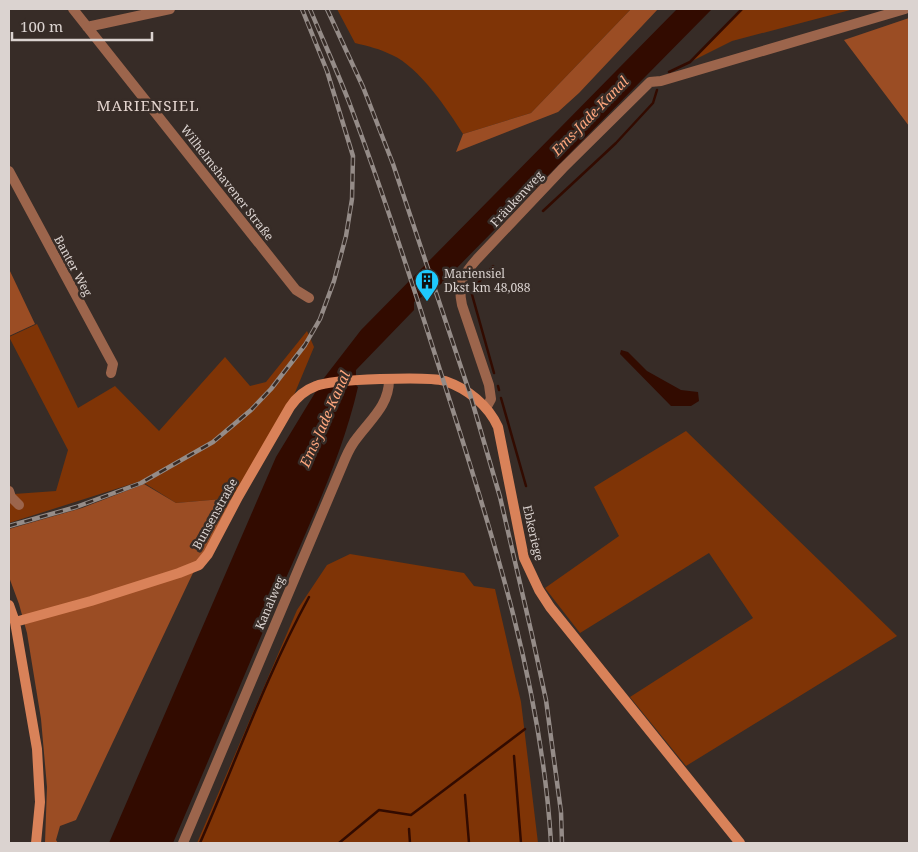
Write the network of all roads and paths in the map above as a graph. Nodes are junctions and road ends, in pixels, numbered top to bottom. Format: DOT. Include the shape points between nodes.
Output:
graph roads {
  1 [pos="73,9"];
  2 [pos="170,9"];
  3 [pos="905,9"];
  4 [pos="88,27"];
  5 [pos="9,171"];
  6 [pos="310,298"];
  7 [pos="111,373"];
  8 [pos="389,380"];
  9 [pos="308,390"];
  10 [pos="486,408"];
  11 [pos="9,492"];
  12 [pos="19,504"];
  13 [pos="9,605"];
  14 [pos="12,622"];
  15 [pos="36,843"];
  16 [pos="183,843"];
  17 [pos="740,843"];
  1 -- 4 [label="street, Wilhelmshavener Straße"];
  2 -- 4 [label="street"];
  3 -- 10 [label="street, Fräukenweg" via="650,82 543,189 477,259 460,282 462,305 489,385 491,398"];
  4 -- 6 [label="street, Wilhelmshavener Straße" via="296,290"];
  5 -- 7 [label="street, Banter Weg" via="113,364"];
  8 -- 9 [label="street, Ebkeriege" via="324,383"];
  8 -- 10 [label="street, Ebkeriege" via="444,381 470,394"];
  8 -- 16 [label="street, Kanalweg" via="388,393 380,410 355,439 345,458"];
  9 -- 14 [label="street, Bunsenstraße" via="290,407 199,565 91,601"];
  10 -- 17 [label="street, Ebkeriege" via="498,427 524,558 539,590"];
  11 -- 12 [label="street"];
  13 -- 14 [label="street"];
  14 -- 15 [label="street" via="37,749 40,802"];
}
